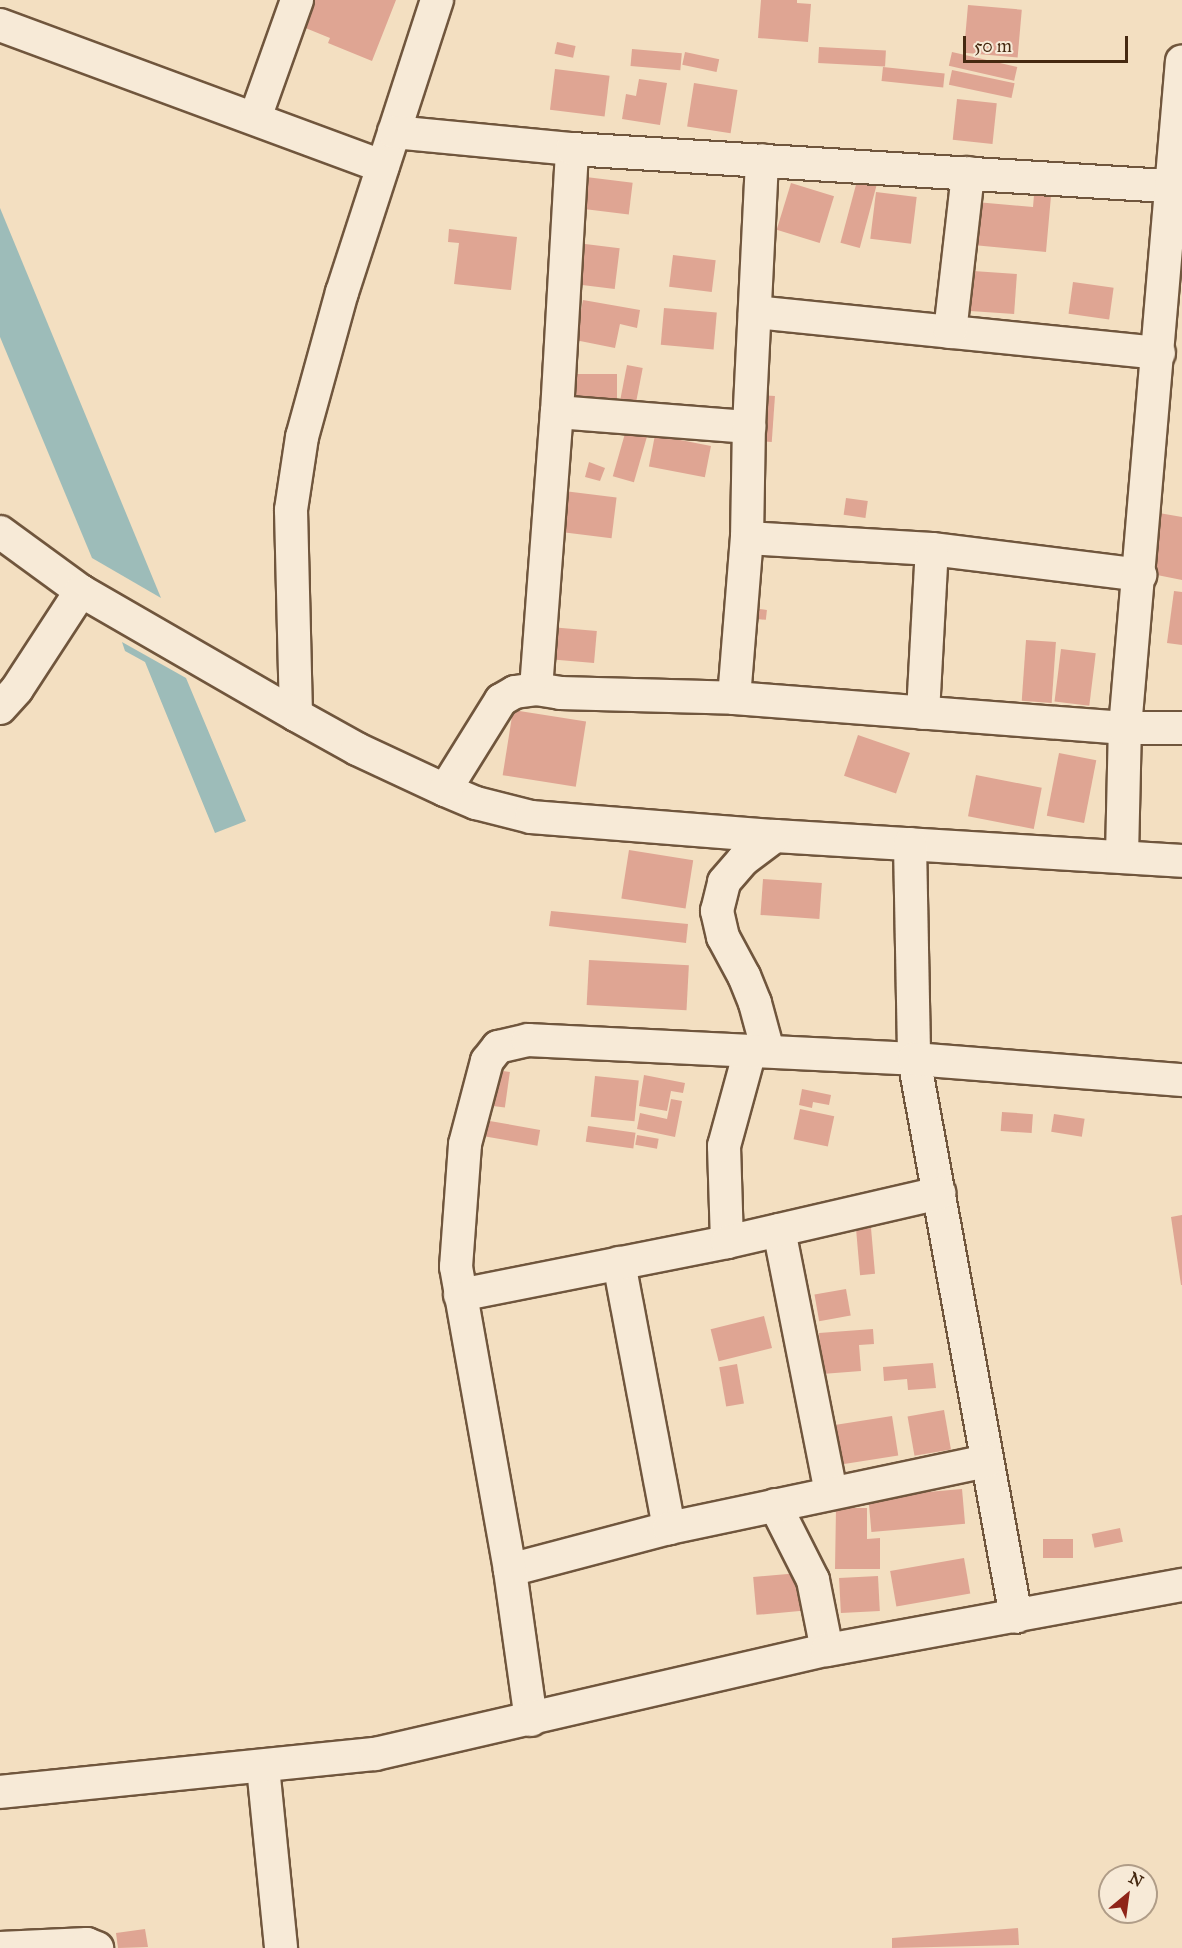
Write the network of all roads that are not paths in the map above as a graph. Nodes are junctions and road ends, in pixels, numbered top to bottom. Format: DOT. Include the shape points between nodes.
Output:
graph roads {
  1 [pos="297,0"];
  2 [pos="437,0"];
  3 [pos="0,25"];
  4 [pos="1182,61"];
  5 [pos="255,118"];
  6 [pos="394,132"];
  7 [pos="572,149"];
  8 [pos="762,160"];
  9 [pos="383,167"];
  10 [pos="968,173"];
  11 [pos="1178,186"];
  12 [pos="755,312"];
  13 [pos="950,332"];
  14 [pos="1159,353"];
  15 [pos="557,412"];
  16 [pos="749,427"];
  17 [pos="0,532"];
  18 [pos="747,538"];
  19 [pos="932,549"];
  20 [pos="1140,575"];
  21 [pos="81,591"];
  22 [pos="536,689"];
  23 [pos="734,698"];
  24 [pos="0,708"];
  25 [pos="923,713"];
  26 [pos="296,715"];
  27 [pos="1125,728"];
  28 [pos="1182,728"];
  29 [pos="445,790"];
  30 [pos="775,836"];
  31 [pos="910,844"];
  32 [pos="1122,856"];
  33 [pos="1182,861"];
  34 [pos="759,1051"];
  35 [pos="914,1059"];
  36 [pos="1182,1080"];
  37 [pos="939,1193"];
  38 [pos="780,1230"];
  39 [pos="727,1242"];
  40 [pos="619,1263"];
  41 [pos="459,1295"];
  42 [pos="987,1461"];
  43 [pos="831,1492"];
  44 [pos="775,1505"];
  45 [pos="669,1528"];
  46 [pos="510,1570"];
  47 [pos="1182,1585"];
  48 [pos="1016,1617"];
  49 [pos="827,1650"];
  50 [pos="531,1720"];
  51 [pos="262,1767"];
  52 [pos="0,1792"];
  53 [pos="0,1921"];
  54 [pos="1,1948"];
  55 [pos="97,1948"];
  56 [pos="281,1948"];
  1 -- 5 [label="street"];
  2 -- 6 [label="street"];
  3 -- 5 [label="street"];
  4 -- 11 [label="street"];
  5 -- 9 [label="street"];
  6 -- 7 [label="street"];
  6 -- 9 [label="street"];
  7 -- 8 [label="street"];
  7 -- 15 [label="street"];
  8 -- 10 [label="street"];
  8 -- 12 [label="street"];
  9 -- 26 [label="street" via="342,292 302,437 291,510"];
  10 -- 11 [label="street"];
  10 -- 13 [label="street"];
  11 -- 14 [label="street"];
  12 -- 13 [label="street"];
  12 -- 16 [label="street"];
  13 -- 14 [label="street"];
  14 -- 20 [label="street"];
  15 -- 16 [label="street"];
  15 -- 22 [label="street"];
  16 -- 18 [label="street"];
  17 -- 21 [label="street"];
  18 -- 19 [label="street"];
  18 -- 23 [label="street"];
  19 -- 20 [label="street"];
  19 -- 25 [label="street"];
  20 -- 27 [label="street"];
  21 -- 24 [label="street" via="17,689"];
  21 -- 26 [label="street"];
  22 -- 23 [label="street"];
  22 -- 29 [label="street" via="514,692 501,700"];
  23 -- 25 [label="street"];
  25 -- 27 [label="street"];
  26 -- 29 [label="street"];
  27 -- 28 [label="street"];
  27 -- 32 [label="street"];
  29 -- 30 [label="street" via="476,803 531,817"];
  30 -- 31 [label="street"];
  30 -- 34 [label="street" via="743,860 724,882 717,911 723,937 755,1003"];
  31 -- 32 [label="street"];
  31 -- 35 [label="street"];
  32 -- 33 [label="street"];
  34 -- 35 [label="street"];
  34 -- 39 [label="street" via="724,1146"];
  34 -- 41 [label="street" via="528,1040 498,1047 487,1061 465,1144 457,1246"];
  35 -- 36 [label="street"];
  35 -- 37 [label="street"];
  37 -- 38 [label="street"];
  37 -- 42 [label="street"];
  38 -- 39 [label="street"];
  38 -- 43 [label="street"];
  39 -- 40 [label="street"];
  40 -- 41 [label="street"];
  40 -- 45 [label="street"];
  41 -- 46 [label="street"];
  42 -- 43 [label="street"];
  42 -- 48 [label="street"];
  43 -- 44 [label="street"];
  44 -- 45 [label="street"];
  44 -- 49 [label="street" via="813,1580"];
  45 -- 46 [label="street"];
  46 -- 50 [label="street"];
  47 -- 48 [label="street"];
  48 -- 49 [label="street"];
  49 -- 50 [label="street"];
  50 -- 51 [label="street" via="375,1754"];
  51 -- 52 [label="street"];
  51 -- 56 [label="street"];
  53 -- 54 [label="street"];
  54 -- 55 [label="street" via="87,1944"];
}
